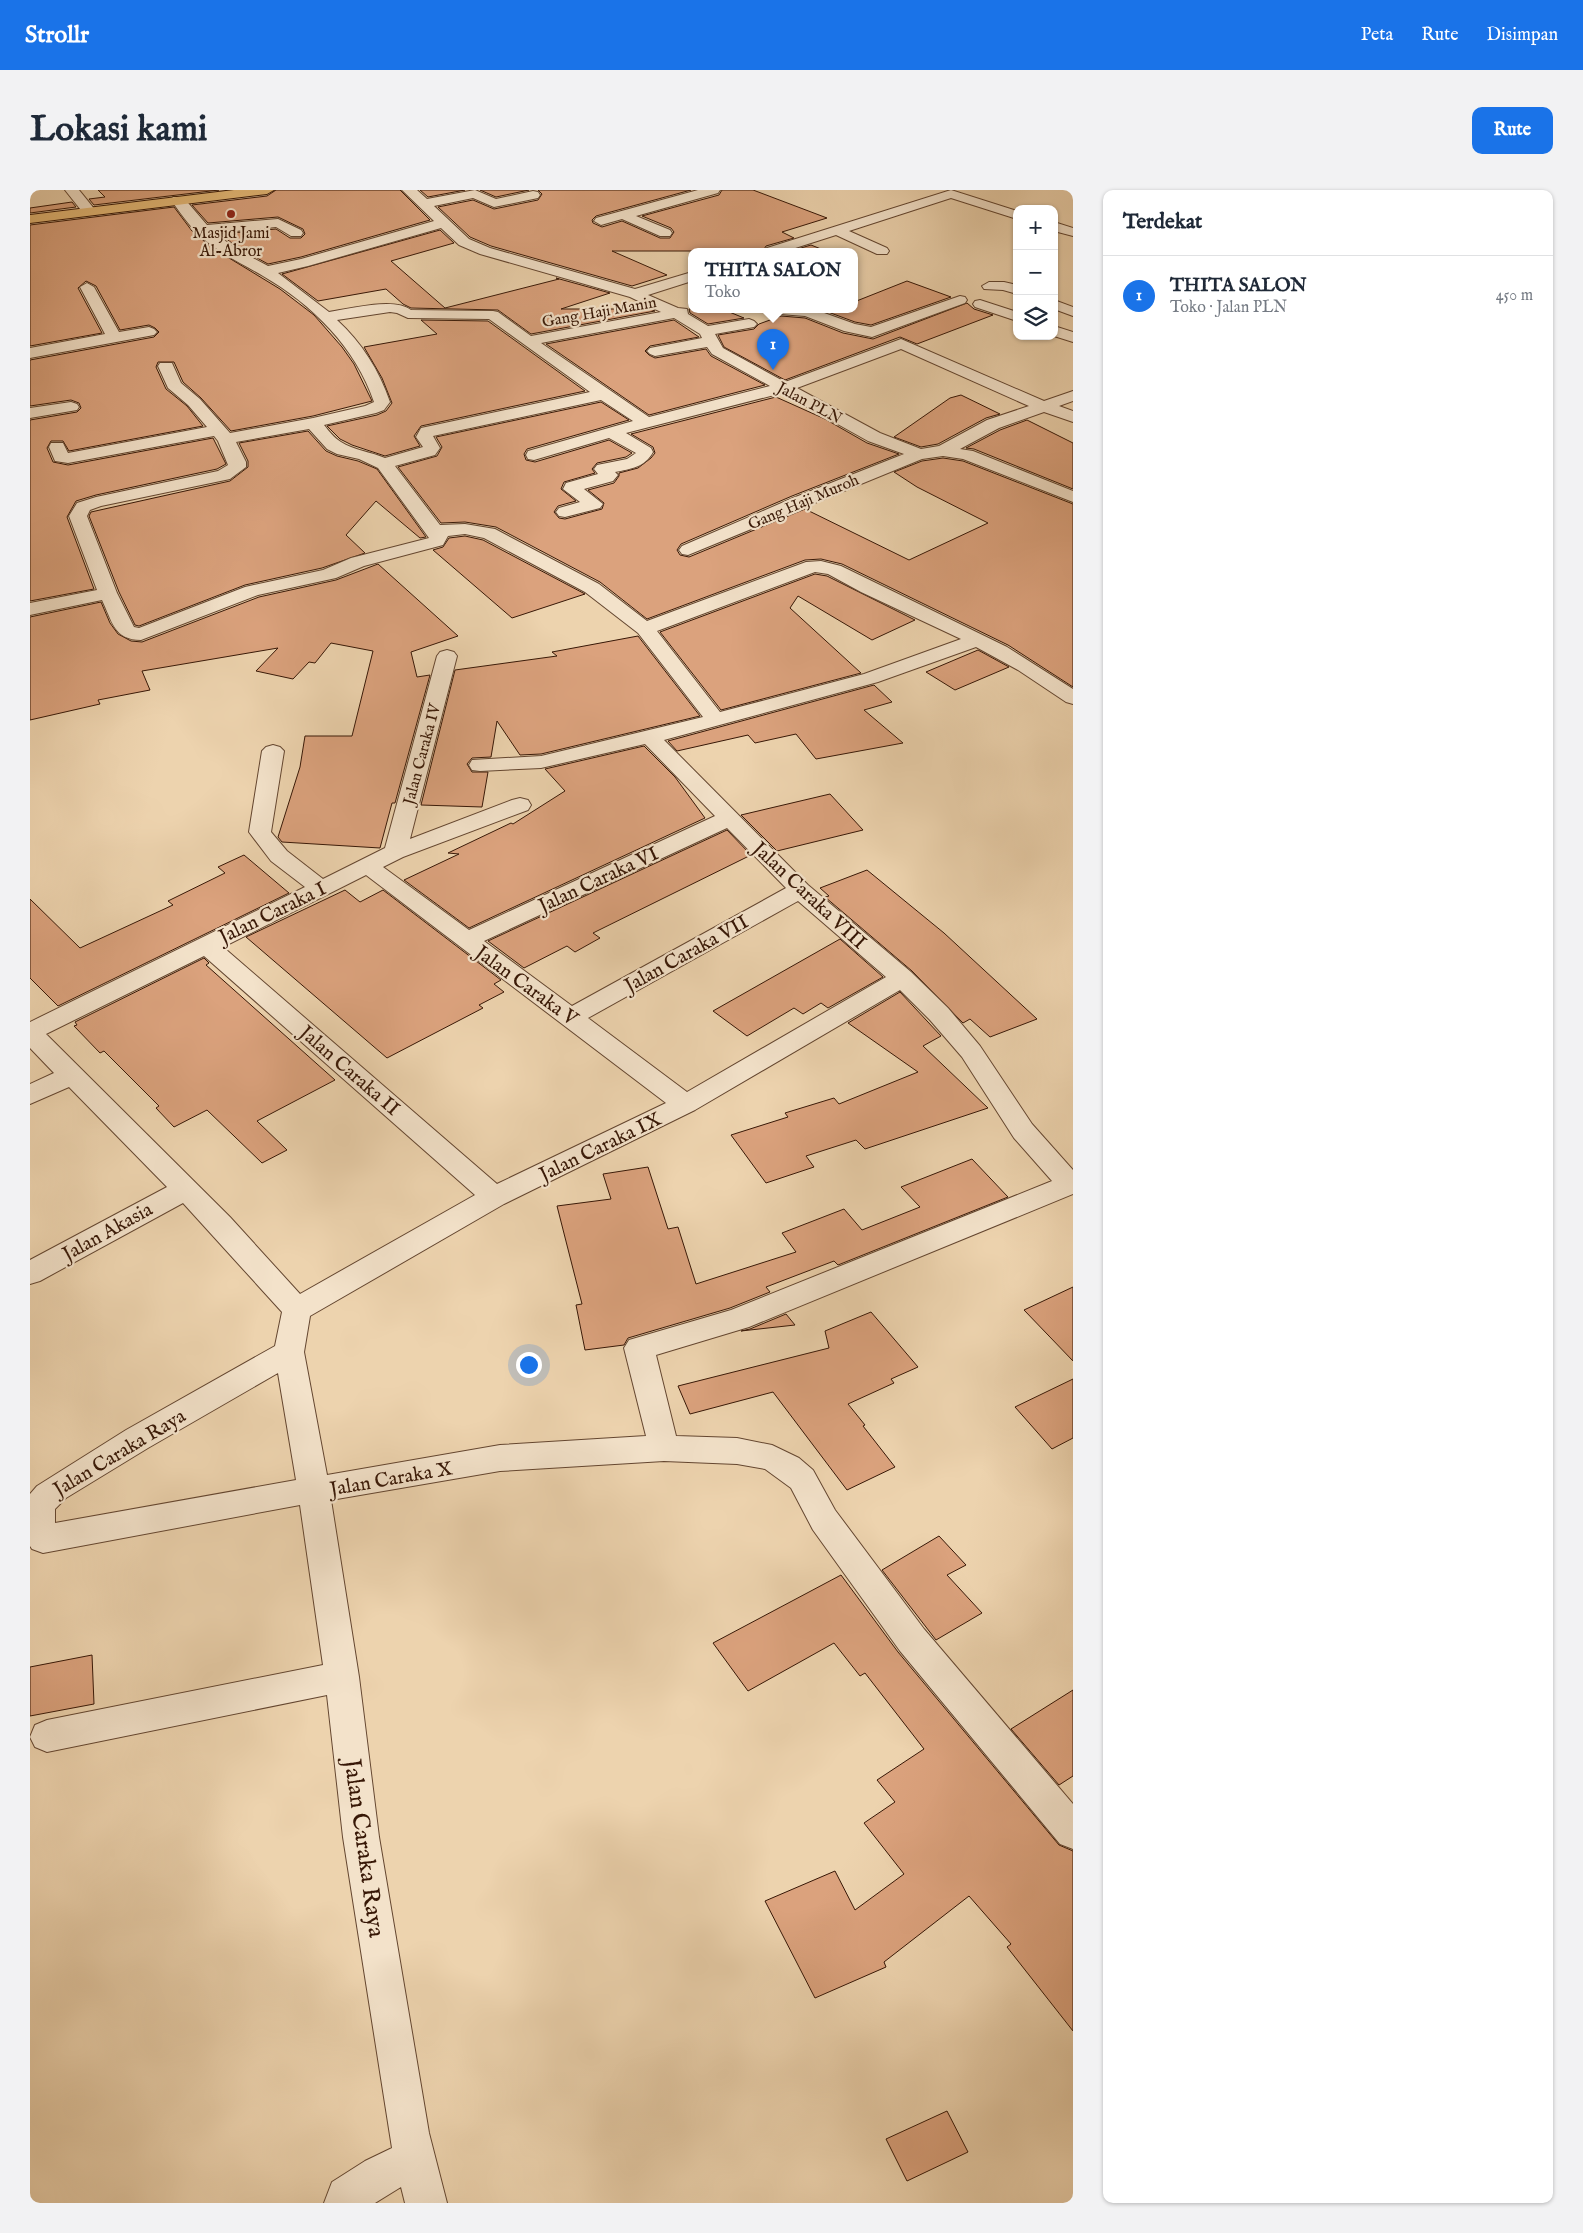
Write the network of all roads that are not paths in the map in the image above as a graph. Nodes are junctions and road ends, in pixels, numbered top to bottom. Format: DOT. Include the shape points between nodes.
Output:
graph roads {
  1 [pos="72,190"];
  2 [pos="267,190"];
  3 [pos="409,190"];
  4 [pos="713,190"];
  5 [pos="945,192"];
  6 [pos="534,195"];
  7 [pos="178,200"];
  8 [pos="423,204"];
  9 [pos="89,211"];
  10 [pos="1013,213"];
  11 [pos="624,216"];
  12 [pos="30,219"];
  13 [pos="601,221"];
  14 [pos="442,223"];
  15 [pos="1058,227"];
  16 [pos="202,230"];
  17 [pos="838,231"];
  18 [pos="1073,232"];
  19 [pos="665,233"];
  20 [pos="296,234"];
  21 [pos="782,248"];
  22 [pos="882,250"];
  23 [pos="265,271"];
  24 [pos="688,277"];
  25 [pos="989,286"];
  26 [pos="87,287"];
  27 [pos="1013,289"];
  28 [pos="636,294"];
  29 [pos="960,300"];
  30 [pos="980,304"];
  31 [pos="1058,306"];
  32 [pos="685,311"];
  33 [pos="1073,312"];
  34 [pos="810,313"];
  35 [pos="1013,316"];
  36 [pos="325,317"];
  37 [pos="749,324"];
  38 [pos="149,332"];
  39 [pos="869,332"];
  40 [pos="1058,332"];
  41 [pos="709,336"];
  42 [pos="114,337"];
  43 [pos="1073,337"];
  44 [pos="527,341"];
  45 [pos="900,344"];
  46 [pos="656,351"];
  47 [pos="30,353"];
  48 [pos="166,366"];
  49 [pos="782,388"];
  50 [pos="604,394"];
  51 [pos="1073,396"];
  52 [pos="1045,406"];
  53 [pos="71,407"];
  54 [pos="30,413"];
  55 [pos="1073,417"];
  56 [pos="312,423"];
  57 [pos="646,423"];
  58 [pos="612,432"];
  59 [pos="222,434"];
  60 [pos="57,447"];
  61 [pos="943,451"];
  62 [pos="918,454"];
  63 [pos="534,455"];
  64 [pos="384,464"];
  65 [pos="1073,497"];
  66 [pos="565,512"];
  67 [pos="434,531"];
  68 [pos="688,550"];
  69 [pos="108,592"];
  70 [pos="30,609"];
  71 [pos="646,629"];
  72 [pos="977,640"];
  73 [pos="447,656"];
  74 [pos="1073,698"];
  75 [pos="715,719"];
  76 [pos="650,737"];
  77 [pos="272,751"];
  78 [pos="480,765"];
  79 [pos="520,804"];
  80 [pos="730,818"];
  81 [pos="395,852"];
  82 [pos="368,866"];
  83 [pos="321,888"];
  84 [pos="800,890"];
  85 [pos="466,940"];
  86 [pos="205,944"];
  87 [pos="902,978"];
  88 [pos="571,1017"];
  89 [pos="30,1032"];
  90 [pos="72,1075"];
  91 [pos="30,1095"];
  92 [pos="686,1104"];
  93 [pos="1069,1189"];
  94 [pos="185,1190"];
  95 [pos="494,1197"];
  96 [pos="30,1273"];
  97 [pos="296,1310"];
  98 [pos="289,1352"];
  99 [pos="664,1448"];
  100 [pos="314,1491"];
  101 [pos="37,1545"];
  102 [pos="342,1677"];
  103 [pos="47,1736"];
  104 [pos="1073,1832"];
  105 [pos="415,2159"];
  106 [pos="345,2203"];
  107 [pos="426,2203"];
  1 -- 9 [label="street"];
  2 -- 7 [label="main road"];
  3 -- 8 [label="street, Jalan PLN"];
  4 -- 11 [label="street"];
  5 -- 10 [label="street"];
  5 -- 17 [label="street"];
  6 -- 8 [label="street" via="494,203 475,194"];
  7 -- 9 [label="main road"];
  7 -- 16 [label="street"];
  8 -- 14 [label="street, Jalan PLN"];
  9 -- 12 [label="main road"];
  11 -- 13 [label="street"];
  11 -- 19 [label="street"];
  14 -- 23 [label="street"];
  14 -- 28 [label="street, Jalan PLN" via="464,242 485,251"];
  15 -- 18 [label="street"];
  16 -- 20 [label="street" via="278,223"];
  16 -- 23 [label="street"];
  17 -- 21 [label="street"];
  17 -- 22 [label="street"];
  23 -- 36 [label="street" via="298,293"];
  24 -- 28 [label="street"];
  25 -- 27 [label="street"];
  26 -- 42 [label="street"];
  28 -- 32 [label="street, Jalan PLN"];
  29 -- 39 [label="street"];
  30 -- 35 [label="street"];
  31 -- 33 [label="street"];
  32 -- 41 [label="street, Jalan PLN"];
  32 -- 44 [label="street, Gang Haji Manin"];
  34 -- 39 [label="street"];
  36 -- 44 [label="street" via="390,308 401,309 408,314 493,315"];
  36 -- 56 [label="street" via="360,356 372,375 382,402 370,410"];
  37 -- 41 [label="street"];
  38 -- 42 [label="street"];
  39 -- 45 [label="street"];
  40 -- 43 [label="street"];
  41 -- 46 [label="street"];
  41 -- 49 [label="street, Jalan PLN" via="717,351"];
  42 -- 47 [label="street"];
  44 -- 50 [label="street"];
  45 -- 49 [label="street"];
  45 -- 52 [label="street"];
  48 -- 59 [label="street" via="174,385"];
  49 -- 57 [label="street"];
  49 -- 62 [label="street, Jalan PLN" via="874,437"];
  50 -- 57 [label="street"];
  50 -- 64 [label="street" via="427,432 424,437 432,448 429,451"];
  51 -- 52 [label="street"];
  52 -- 55 [label="street"];
  52 -- 61 [label="street" via="993,424"];
  53 -- 54 [label="street"];
  56 -- 59 [label="street"];
  56 -- 64 [label="street" via="332,445"];
  57 -- 58 [label="street"];
  58 -- 63 [label="street"];
  58 -- 66 [label="street" via="642,449 644,456 635,463 603,470 609,475 607,477 572,487 594,504"];
  59 -- 60 [label="street" via="68,458 60,456"];
  59 -- 69 [label="street" via="238,462 238,467 232,472 96,502 83,508 78,516"];
  61 -- 62 [label="street, Jalan PLN"];
  61 -- 65 [label="street, Jalan PLN" via="967,455"];
  62 -- 68 [label="street, Gang Haji Muroh"];
  64 -- 67 [label="street"];
  67 -- 69 [label="street" via="439,536 437,541 429,544 358,562 329,574 252,591 136,635 126,630"];
  67 -- 71 [label="street" via="465,529 489,533 592,588"];
  69 -- 70 [label="street"];
  71 -- 72 [label="street" via="822,565"];
  71 -- 75 [label="street"];
  72 -- 74 [label="street" via="1042,674"];
  72 -- 75 [label="street" via="871,678"];
  73 -- 81 [label="street, Jalan Caraka IV"];
  75 -- 76 [label="street"];
  76 -- 78 [label="street" via="541,762"];
  76 -- 80 [label="street, Jalan Caraka VIII"];
  77 -- 83 [label="street" via="260,832 275,852"];
  79 -- 81 [label="street, Jalan Caraka I"];
  80 -- 84 [label="street, Jalan Caraka VIII"];
  80 -- 85 [label="street, Jalan Caraka VI"];
  81 -- 82 [label="street, Jalan Caraka I"];
  82 -- 83 [label="street, Jalan Caraka I"];
  82 -- 85 [label="street, Jalan Caraka V"];
  83 -- 86 [label="street, Jalan Caraka I"];
  84 -- 87 [label="street, Jalan Caraka VIII"];
  84 -- 88 [label="street, Jalan Caraka VII"];
  85 -- 88 [label="street, Jalan Caraka V"];
  86 -- 89 [label="street, Jalan Caraka I"];
  86 -- 95 [label="street, Jalan Caraka II"];
  87 -- 92 [label="street, Jalan Caraka IX"];
  87 -- 93 [label="street, Jalan Caraka VIII" via="939,1014 971,1052 1023,1131"];
  88 -- 92 [label="street, Jalan Caraka V"];
  89 -- 90 [label="street"];
  90 -- 91 [label="street"];
  90 -- 94 [label="street"];
  92 -- 95 [label="street, Jalan Caraka IX"];
  93 -- 99 [label="street" via="739,1319 639,1348"];
  94 -- 96 [label="street, Jalan Akasia"];
  94 -- 97 [label="street" via="256,1262"];
  95 -- 97 [label="street, Jalan Caraka IX"];
  97 -- 98 [label="street, Jalan Caraka Raya"];
  98 -- 100 [label="street, Jalan Caraka Raya"];
  98 -- 101 [label="street, Jalan Caraka Raya" via="137,1439 43,1498 37,1514"];
  99 -- 100 [label="street, Jalan Caraka X" via="500,1458"];
  99 -- 104 [label="street, Jalan Caraka X" via="737,1451 772,1458 788,1466 802,1479 829,1527 912,1640"];
  100 -- 101 [label="street, Jalan Caraka Raya"];
  100 -- 102 [label="street, Jalan Caraka Raya"];
  102 -- 103 [label="street"];
  102 -- 105 [label="street, Jalan Caraka Raya" via="361,1837"];
  105 -- 106 [label="street" via="380,2176 347,2197"];
  105 -- 107 [label="street, Jalan Caraka Raya"];
}
